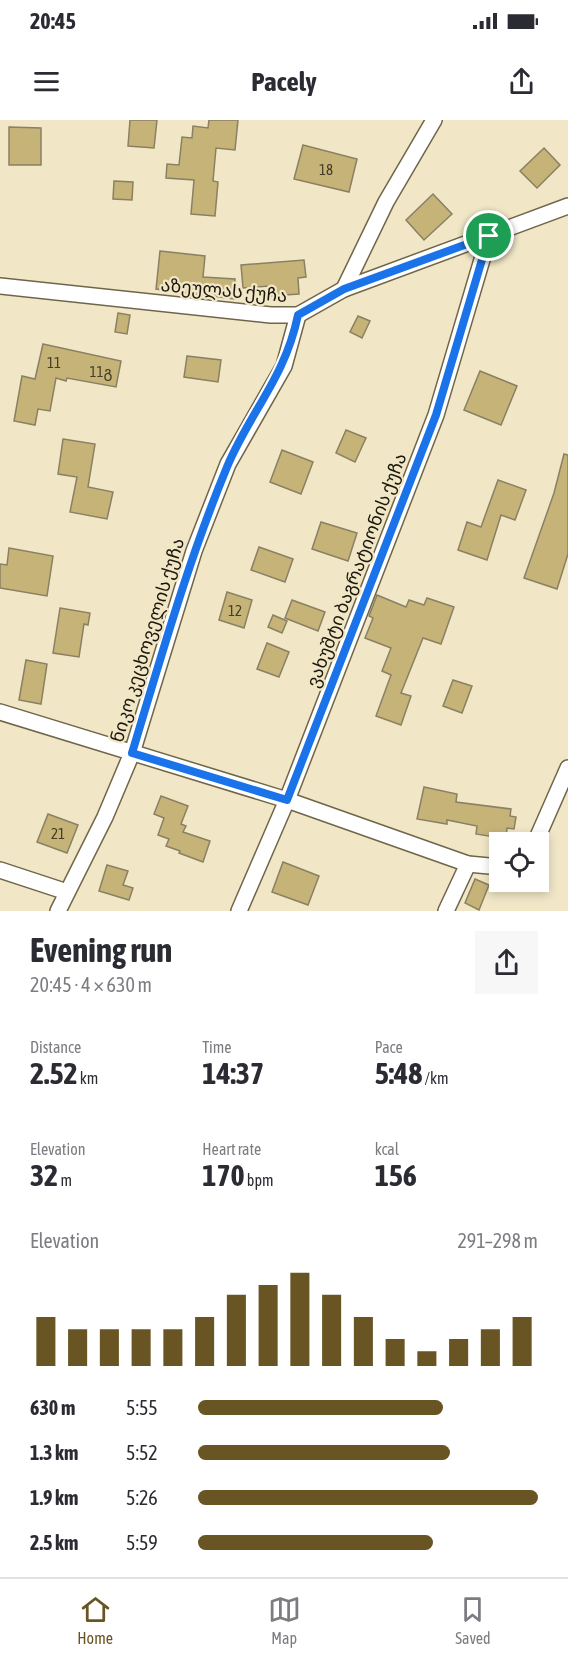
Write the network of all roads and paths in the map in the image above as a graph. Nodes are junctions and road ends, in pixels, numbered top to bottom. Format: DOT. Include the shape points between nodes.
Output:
graph roads {
  1 [pos="434,120"];
  2 [pos="568,206"];
  3 [pos="489,236"];
  4 [pos="0,286"];
  5 [pos="344,289"];
  6 [pos="298,315"];
  7 [pos="0,712"];
  8 [pos="132,753"];
  9 [pos="568,768"];
  10 [pos="287,800"];
  11 [pos="540,832"];
  12 [pos="468,864"];
  13 [pos="489,866"];
  14 [pos="0,870"];
  15 [pos="68,892"];
  16 [pos="58,911"];
  17 [pos="239,911"];
  18 [pos="446,911"];
  1 -- 5 [label="street" via="386,202"];
  2 -- 3 [label="street, აზეულას ქუჩა"];
  3 -- 5 [label="street, აზეულას ქუჩა"];
  3 -- 10 [label="street, ვახუშტი ბაგრატიონის ქუჩა" via="436,415"];
  4 -- 6 [label="street, აზეულას ქუჩა"];
  5 -- 6 [label="street, აზეულას ქუჩა"];
  6 -- 8 [label="street, ნიკო კეცხოველის ქუჩა" via="284,366 228,464 194,551"];
  7 -- 8 [label="street"];
  8 -- 10 [label="street"];
  8 -- 15 [label="street, ნიკო კეცხოველის ქუჩა"];
  9 -- 11 [label="street"];
  10 -- 12 [label="street"];
  10 -- 17 [label="street, ვახუშტი ბაგრატიონის ქუჩა"];
  12 -- 13 [label="street"];
  12 -- 18 [label="street"];
  14 -- 15 [label="street"];
  15 -- 16 [label="street, ნიკო კეცხოველის ქუჩა"];
}
